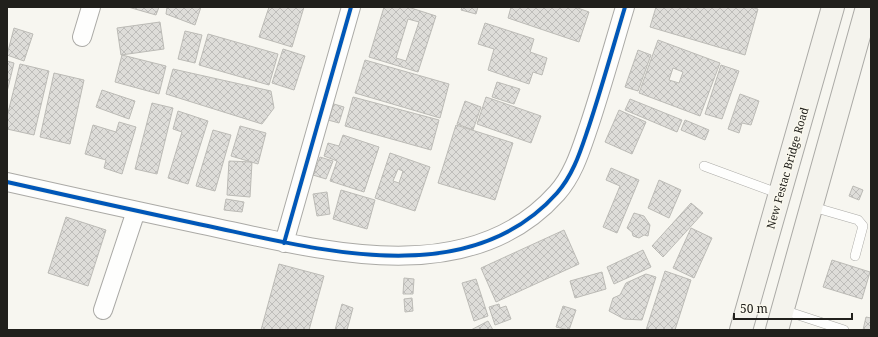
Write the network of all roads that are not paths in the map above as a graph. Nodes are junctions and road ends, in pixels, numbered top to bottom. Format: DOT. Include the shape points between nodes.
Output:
graph roads {
  1 [pos="91,7"];
  2 [pos="351,7"];
  3 [pos="625,7"];
  4 [pos="833,7"];
  5 [pos="867,7"];
  6 [pos="82,37"];
  7 [pos="704,166"];
  8 [pos="7,182"];
  9 [pos="780,194"];
  10 [pos="813,207"];
  11 [pos="136,211"];
  12 [pos="284,243"];
  13 [pos="855,256"];
  14 [pos="103,310"];
  15 [pos="780,320"];
  16 [pos="741,330"];
  17 [pos="844,330"];
  1 -- 6 [label="street"];
  2 -- 12 [label="street"];
  3 -- 12 [label="street" via="599,98 577,160 559,192 534,216 503,235 478,245 433,254 347,254"];
  4 -- 9 [label="main road, New Festac Bridge Road"];
  5 -- 10 [label="main road"];
  7 -- 9 [label="lane"];
  8 -- 11 [label="street"];
  9 -- 16 [label="main road, New Festac Bridge Road"];
  10 -- 13 [label="lane" via="862,223"];
  10 -- 15 [label="main road"];
  11 -- 12 [label="street"];
  11 -- 14 [label="street"];
  15 -- 17 [label="lane"];
}
